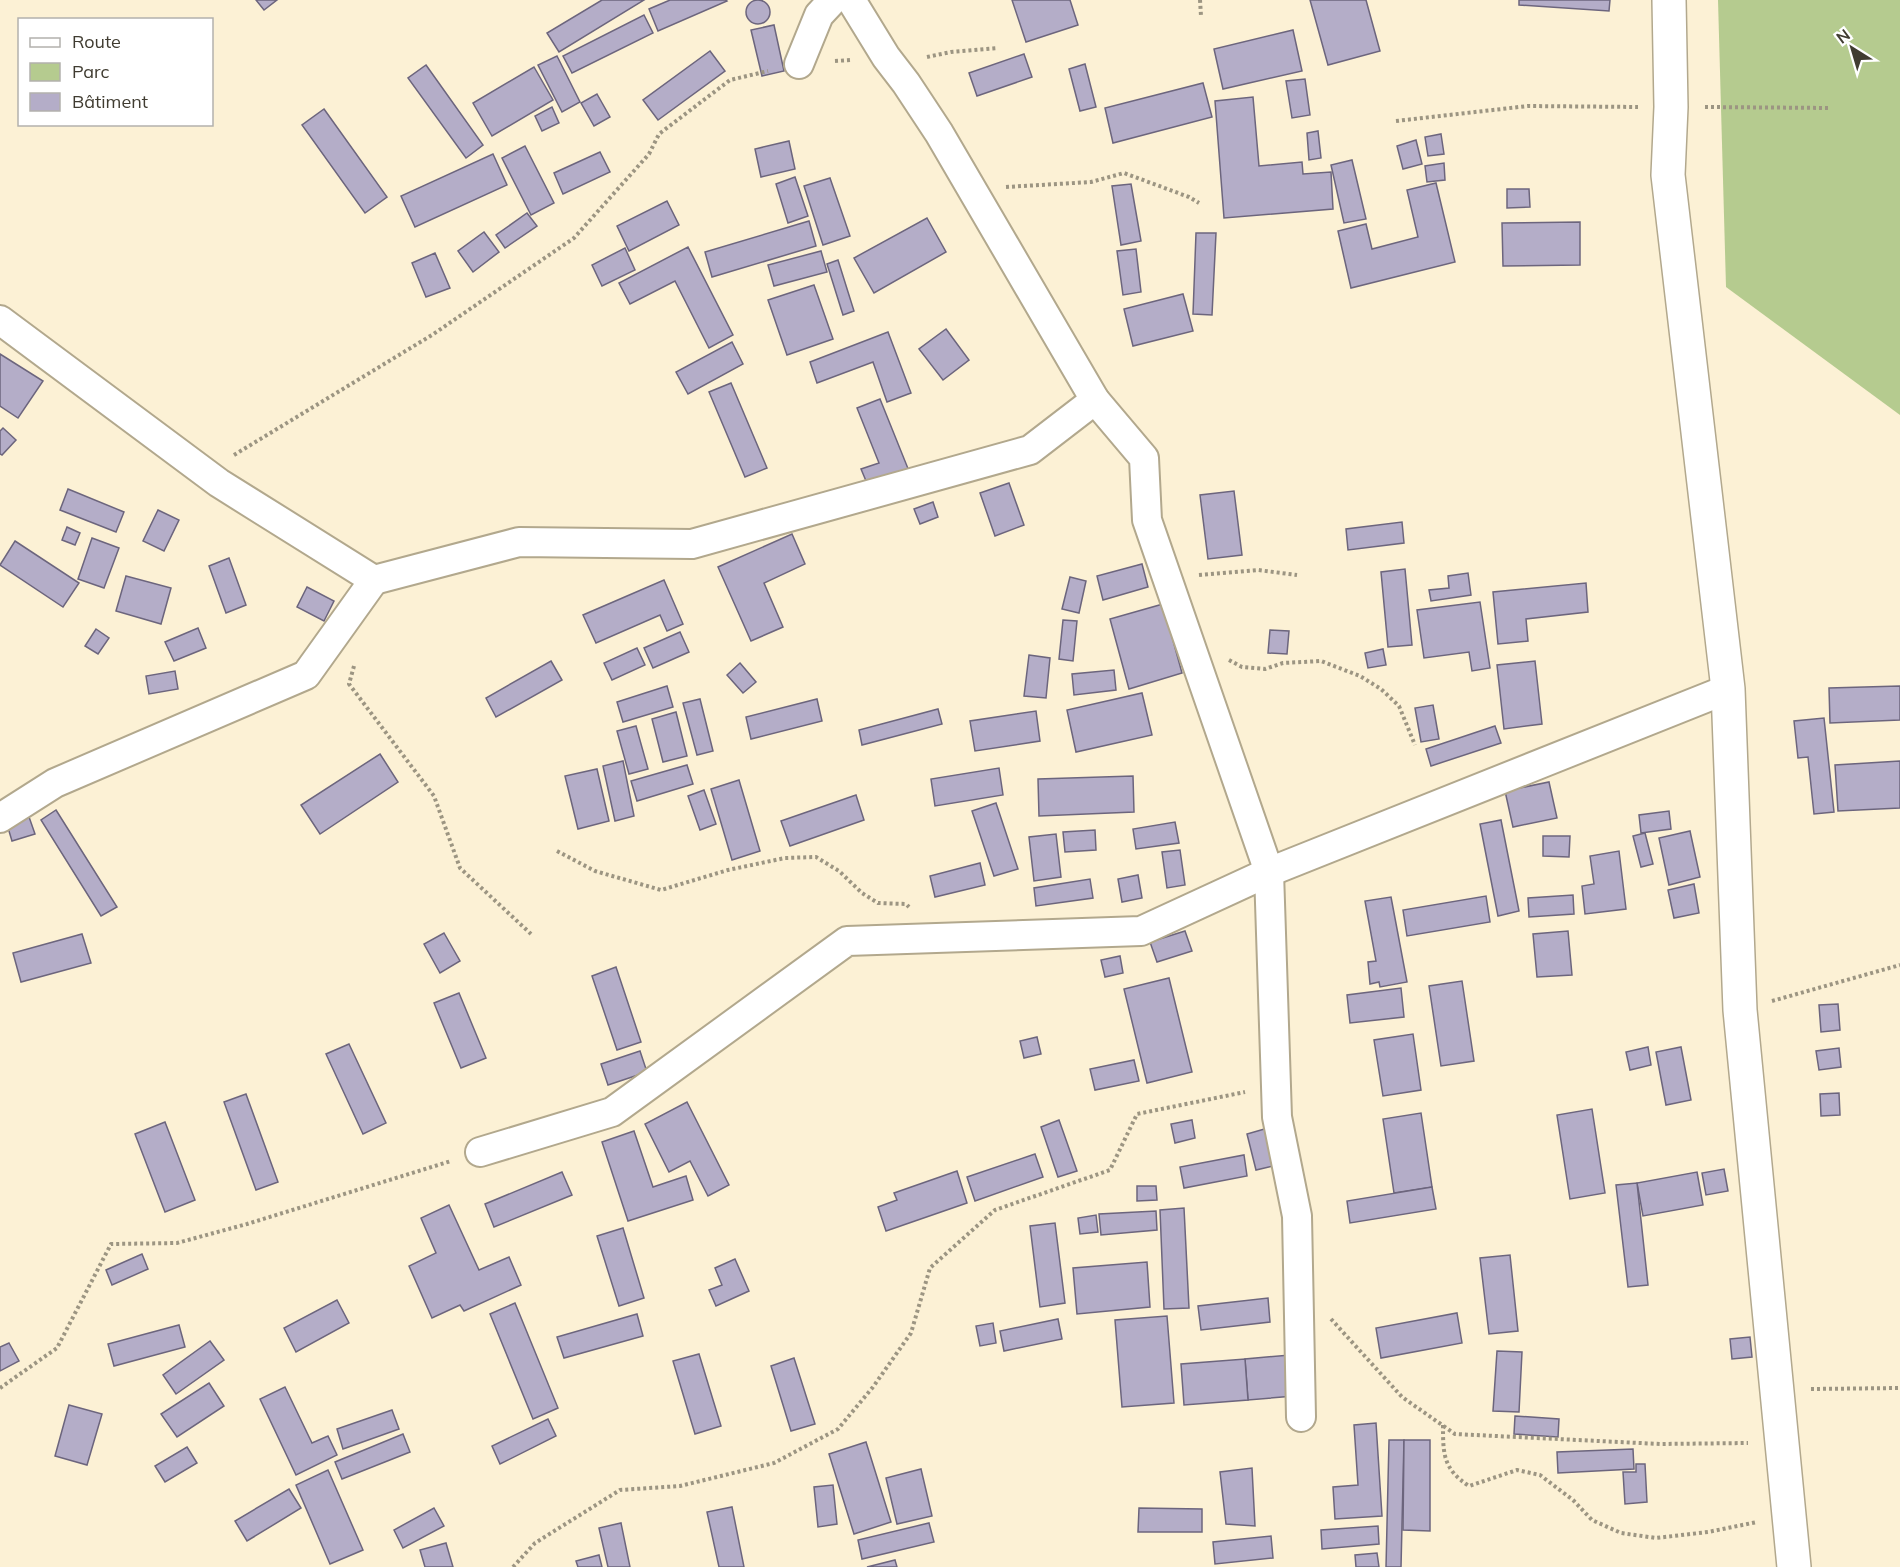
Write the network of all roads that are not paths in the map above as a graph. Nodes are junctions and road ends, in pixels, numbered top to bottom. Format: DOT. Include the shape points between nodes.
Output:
graph roads {
  1 [pos="833,0"];
  2 [pos="851,0"];
  3 [pos="1669,0"];
  4 [pos="799,64"];
  5 [pos="0,320"];
  6 [pos="1095,400"];
  7 [pos="374,580"];
  8 [pos="1728,689"];
  9 [pos="0,818"];
  10 [pos="1269,872"];
  11 [pos="480,1152"];
  12 [pos="1301,1417"];
  13 [pos="1794,1567"];
  1 -- 4 [label="street" via="819,15"];
  2 -- 6 [label="street" via="966,180"];
  3 -- 8 [label="main road" via="1668,175"];
  5 -- 7 [label="street" via="205,472"];
  6 -- 7 [label="street" via="1029,450 692,544 519,542"];
  6 -- 10 [label="street" via="1144,458 1148,520"];
  7 -- 9 [label="street" via="306,675 56,783"];
  8 -- 10 [label="street"];
  8 -- 13 [label="main road" via="1740,1010"];
  10 -- 11 [label="street" via="1141,931 847,941 612,1112"];
  10 -- 12 [label="street" via="1277,1117 1297,1216"];
}
